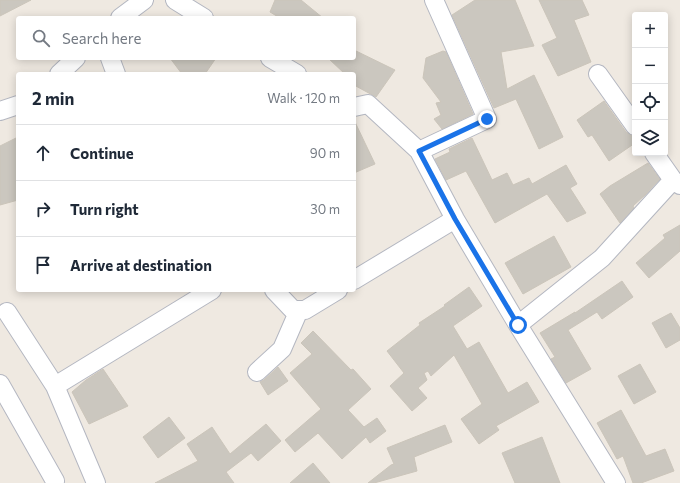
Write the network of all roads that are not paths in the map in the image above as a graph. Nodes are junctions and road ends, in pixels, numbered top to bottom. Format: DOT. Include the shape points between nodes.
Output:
graph roads {
  1 [pos="144,0"];
  2 [pos="175,0"];
  3 [pos="434,0"];
  4 [pos="123,16"];
  5 [pos="201,16"];
  6 [pos="74,60"];
  7 [pos="111,60"];
  8 [pos="273,60"];
  9 [pos="61,72"];
  10 [pos="115,72"];
  11 [pos="293,72"];
  12 [pos="598,74"];
  13 [pos="16,106"];
  14 [pos="356,107"];
  15 [pos="0,110"];
  16 [pos="632,122"];
  17 [pos="419,151"];
  18 [pos="656,156"];
  19 [pos="677,183"];
  20 [pos="455,219"];
  21 [pos="356,279"];
  22 [pos="209,292"];
  23 [pos="276,292"];
  24 [pos="335,292"];
  25 [pos="299,310"];
  26 [pos="7,312"];
  27 [pos="518,325"];
  28 [pos="257,372"];
  29 [pos="0,384"];
  30 [pos="55,386"];
  31 [pos="55,481"];
  32 [pos="96,483"];
  33 [pos="616,483"];
  1 -- 4 [label="street"];
  2 -- 5 [label="street"];
  3 -- 17 [label="street" via="487,119"];
  6 -- 9 [label="street"];
  7 -- 10 [label="street"];
  8 -- 11 [label="street"];
  12 -- 16 [label="street"];
  13 -- 15 [label="street"];
  14 -- 17 [label="street" via="368,104"];
  17 -- 20 [label="street"];
  18 -- 19 [label="street"];
  19 -- 27 [label="street" via="602,258"];
  20 -- 21 [label="street"];
  20 -- 27 [label="street"];
  22 -- 30 [label="street"];
  23 -- 25 [label="street" via="293,310"];
  24 -- 25 [label="street" via="305,310"];
  25 -- 28 [label="street" via="282,349"];
  26 -- 30 [label="street"];
  27 -- 33 [label="street"];
  29 -- 31 [label="street"];
  30 -- 32 [label="street"];
}
